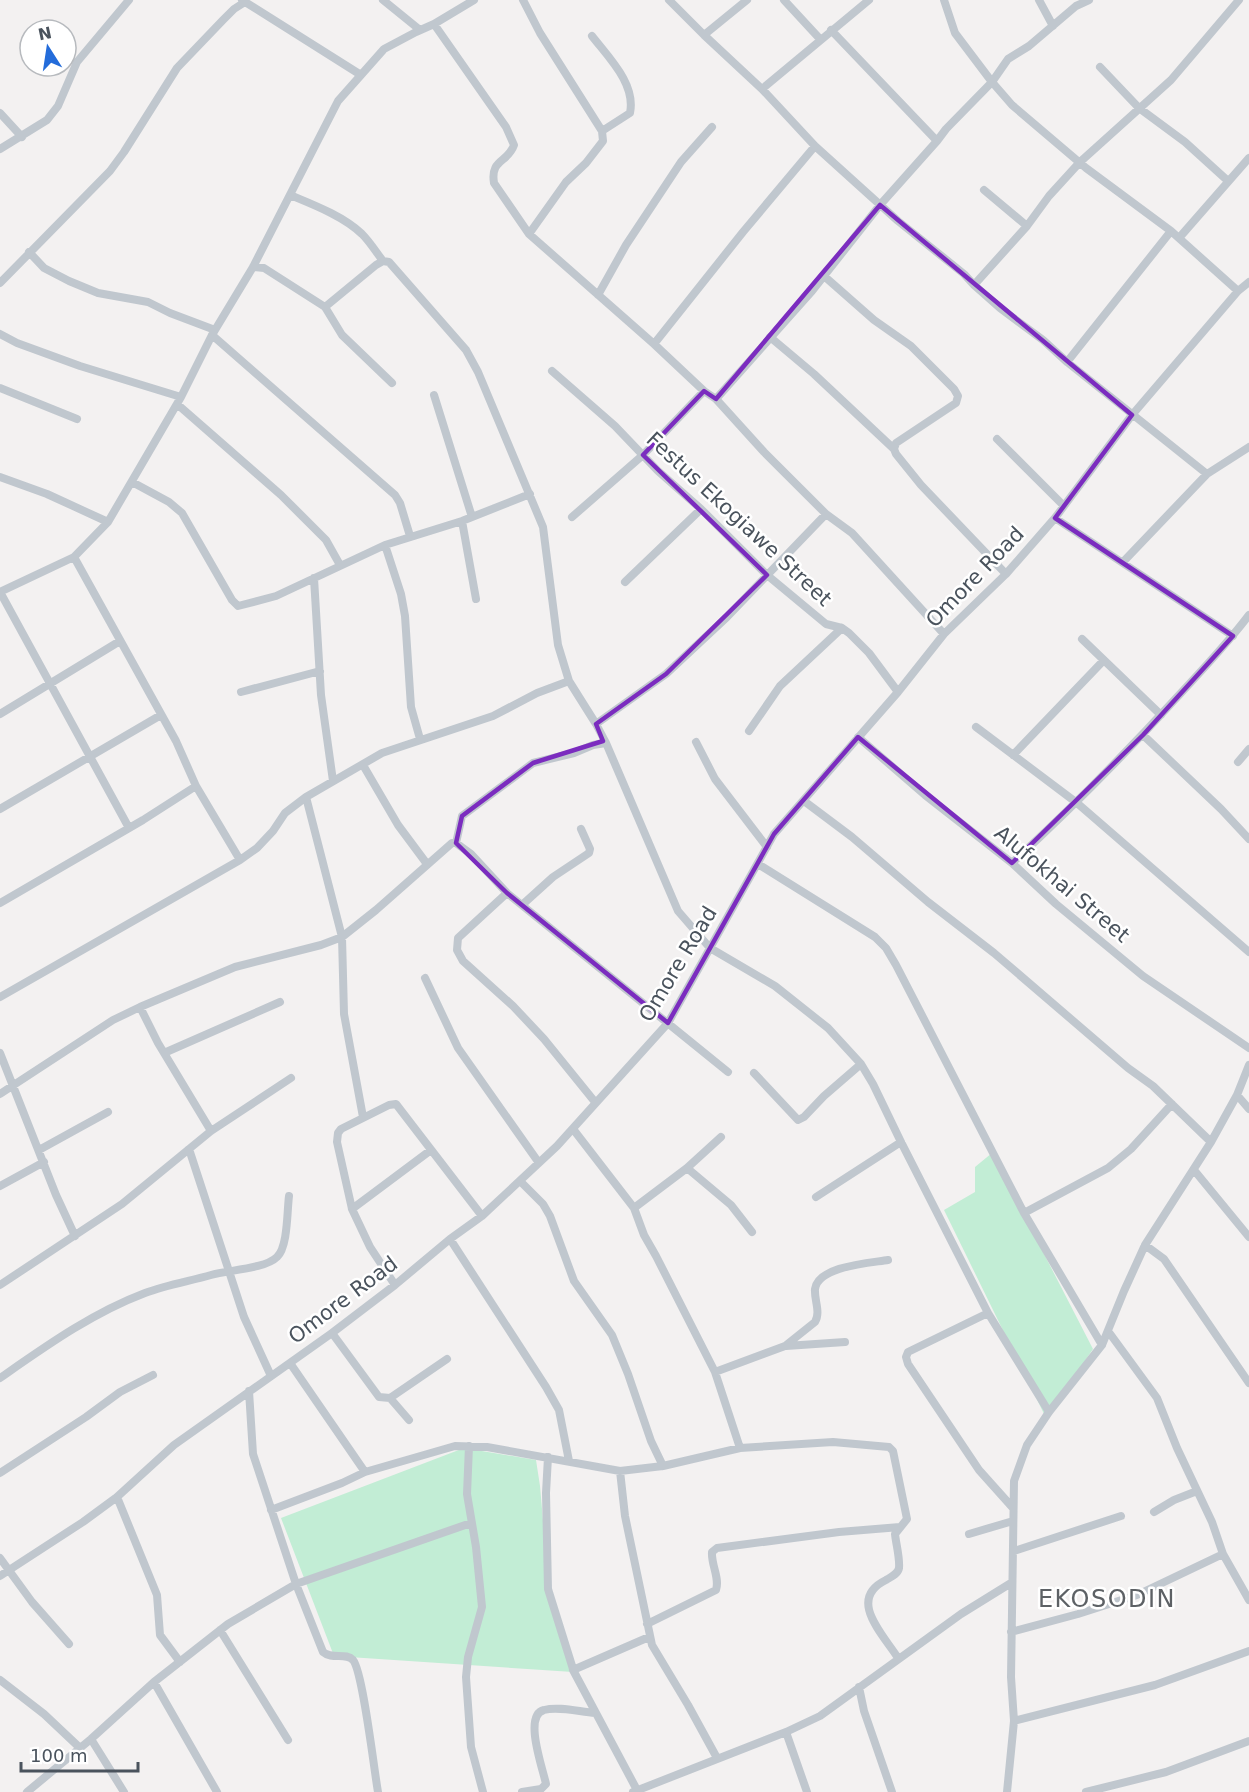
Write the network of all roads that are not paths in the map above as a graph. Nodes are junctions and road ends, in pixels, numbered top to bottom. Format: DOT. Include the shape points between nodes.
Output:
graph roads {
  1 [pos="129,0"];
  2 [pos="383,0"];
  3 [pos="474,0"];
  4 [pos="523,0"];
  5 [pos="669,0"];
  6 [pos="747,0"];
  7 [pos="784,0"];
  8 [pos="869,0"];
  9 [pos="944,0"];
  10 [pos="1039,0"];
  11 [pos="1089,0"];
  12 [pos="1239,0"];
  13 [pos="244,1"];
  14 [pos="434,24"];
  15 [pos="1053,26"];
  16 [pos="420,30"];
  17 [pos="831,30"];
  18 [pos="704,35"];
  19 [pos="592,36"];
  20 [pos="820,39"];
  21 [pos="1100,67"];
  22 [pos="361,75"];
  23 [pos="992,82"];
  24 [pos="762,89"];
  25 [pos="1139,108"];
  26 [pos="0,113"];
  27 [pos="712,127"];
  28 [pos="602,131"];
  29 [pos="21,137"];
  30 [pos="937,141"];
  31 [pos="815,146"];
  32 [pos="0,149"];
  33 [pos="1249,158"];
  34 [pos="1080,162"];
  35 [pos="1228,181"];
  36 [pos="984,190"];
  37 [pos="290,195"];
  38 [pos="880,205"];
  39 [pos="1028,226"];
  40 [pos="1171,231"];
  41 [pos="529,234"];
  42 [pos="1179,238"];
  43 [pos="29,252"];
  44 [pos="383,261"];
  45 [pos="253,267"];
  46 [pos="824,276"];
  47 [pos="1249,282"];
  48 [pos="0,283"];
  49 [pos="974,285"];
  50 [pos="1238,291"];
  51 [pos="598,296"];
  52 [pos="325,307"];
  53 [pos="213,332"];
  54 [pos="0,334"];
  55 [pos="770,337"];
  56 [pos="654,344"];
  57 [pos="1067,362"];
  58 [pos="552,371"];
  59 [pos="392,382"];
  60 [pos="0,388"];
  61 [pos="704,391"];
  62 [pos="434,395"];
  63 [pos="716,399"];
  64 [pos="179,401"];
  65 [pos="1132,415"];
  66 [pos="77,419"];
  67 [pos="997,439"];
  68 [pos="1249,447"];
  69 [pos="894,448"];
  70 [pos="643,455"];
  71 [pos="1207,474"];
  72 [pos="0,477"];
  73 [pos="132,482"];
  74 [pos="530,494"];
  75 [pos="1064,506"];
  76 [pos="701,509"];
  77 [pos="826,514"];
  78 [pos="472,517"];
  79 [pos="572,517"];
  80 [pos="1055,518"];
  81 [pos="462,521"];
  82 [pos="108,522"];
  83 [pos="410,536"];
  84 [pos="386,545"];
  85 [pos="74,557"];
  86 [pos="1123,562"];
  87 [pos="340,565"];
  88 [pos="1006,573"];
  89 [pos="767,574"];
  90 [pos="314,578"];
  91 [pos="625,582"];
  92 [pos="476,599"];
  93 [pos="1249,615"];
  94 [pos="842,628"];
  95 [pos="944,634"];
  96 [pos="1233,636"];
  97 [pos="1082,639"];
  98 [pos="120,641"];
  99 [pos="1104,660"];
  100 [pos="320,671"];
  101 [pos="569,681"];
  102 [pos="49,684"];
  103 [pos="241,692"];
  104 [pos="898,692"];
  105 [pos="0,714"];
  106 [pos="161,715"];
  107 [pos="1161,715"];
  108 [pos="596,724"];
  109 [pos="976,727"];
  110 [pos="749,731"];
  111 [pos="1143,735"];
  112 [pos="858,737"];
  113 [pos="420,739"];
  114 [pos="696,742"];
  115 [pos="606,743"];
  116 [pos="1249,749"];
  117 [pos="1013,755"];
  118 [pos="89,757"];
  119 [pos="1238,762"];
  120 [pos="363,765"];
  121 [pos="333,781"];
  122 [pos="196,786"];
  123 [pos="306,797"];
  124 [pos="804,801"];
  125 [pos="1077,803"];
  126 [pos="0,809"];
  127 [pos="129,828"];
  128 [pos="581,829"];
  129 [pos="1249,839"];
  130 [pos="456,843"];
  131 [pos="767,847"];
  132 [pos="240,860"];
  133 [pos="1012,863"];
  134 [pos="427,864"];
  135 [pos="758,864"];
  136 [pos="507,893"];
  137 [pos="0,903"];
  138 [pos="522,905"];
  139 [pos="342,937"];
  140 [pos="710,948"];
  141 [pos="1249,952"];
  142 [pos="425,978"];
  143 [pos="0,997"];
  144 [pos="280,1002"];
  145 [pos="140,1007"];
  146 [pos="668,1023"];
  147 [pos="1249,1048"];
  148 [pos="0,1053"];
  149 [pos="164,1053"];
  150 [pos="861,1064"];
  151 [pos="1249,1065"];
  152 [pos="728,1072"];
  153 [pos="754,1073"];
  154 [pos="291,1078"];
  155 [pos="14,1087"];
  156 [pos="0,1094"];
  157 [pos="1238,1095"];
  158 [pos="595,1102"];
  159 [pos="1172,1104"];
  160 [pos="1249,1109"];
  161 [pos="108,1112"];
  162 [pos="363,1117"];
  163 [pos="573,1129"];
  164 [pos="211,1131"];
  165 [pos="721,1137"];
  166 [pos="901,1142"];
  167 [pos="1211,1143"];
  168 [pos="189,1149"];
  169 [pos="39,1150"];
  170 [pos="431,1150"];
  171 [pos="44,1162"];
  172 [pos="539,1163"];
  173 [pos="687,1168"];
  174 [pos="1194,1170"];
  175 [pos="520,1181"];
  176 [pos="0,1186"];
  177 [pos="289,1196"];
  178 [pos="816,1197"];
  179 [pos="634,1208"];
  180 [pos="352,1209"];
  181 [pos="1024,1213"];
  182 [pos="482,1216"];
  183 [pos="752,1232"];
  184 [pos="75,1236"];
  185 [pos="1249,1237"];
  186 [pos="450,1239"];
  187 [pos="1145,1245"];
  188 [pos="888,1260"];
  189 [pos="227,1270"];
  190 [pos="0,1285"];
  191 [pos="395,1285"];
  192 [pos="988,1313"];
  193 [pos="1108,1331"];
  194 [pos="332,1333"];
  195 [pos="844,1342"];
  196 [pos="1102,1345"];
  197 [pos="785,1346"];
  198 [pos="447,1359"];
  199 [pos="290,1363"];
  200 [pos="715,1372"];
  201 [pos="153,1375"];
  202 [pos="271,1376"];
  203 [pos="0,1378"];
  204 [pos="1249,1383"];
  205 [pos="249,1390"];
  206 [pos="390,1398"];
  207 [pos="1049,1412"];
  208 [pos="409,1420"];
  209 [pos="468,1446"];
  210 [pos="740,1448"];
  211 [pos="548,1456"];
  212 [pos="569,1461"];
  213 [pos="663,1466"];
  214 [pos="620,1471"];
  215 [pos="365,1472"];
  216 [pos="0,1473"];
  217 [pos="1197,1491"];
  218 [pos="117,1497"];
  219 [pos="1013,1508"];
  220 [pos="271,1510"];
  221 [pos="1154,1512"];
  222 [pos="1121,1516"];
  223 [pos="1013,1521"];
  224 [pos="471,1523"];
  225 [pos="900,1527"];
  226 [pos="969,1534"];
  227 [pos="1014,1551"];
  228 [pos="1223,1554"];
  229 [pos="0,1558"];
  230 [pos="7,1570"];
  231 [pos="0,1575"];
  232 [pos="1011,1583"];
  233 [pos="296,1584"];
  234 [pos="1249,1600"];
  235 [pos="647,1624"];
  236 [pos="220,1630"];
  237 [pos="1011,1632"];
  238 [pos="650,1637"];
  239 [pos="69,1644"];
  240 [pos="1249,1651"];
  241 [pos="898,1658"];
  242 [pos="180,1662"];
  243 [pos="573,1669"];
  244 [pos="0,1680"];
  245 [pos="154,1682"];
  246 [pos="859,1687"];
  247 [pos="596,1713"];
  248 [pos="1014,1721"];
  249 [pos="786,1732"];
  250 [pos="91,1739"];
  251 [pos="288,1740"];
  252 [pos="1249,1741"];
  253 [pos="80,1747"];
  254 [pos="717,1758"];
  255 [pos="635,1791"];
  256 [pos="27,1792"];
  257 [pos="124,1792"];
  258 [pos="217,1792"];
  259 [pos="378,1792"];
  260 [pos="483,1792"];
  261 [pos="522,1792"];
  262 [pos="807,1792"];
  263 [pos="892,1792"];
  264 [pos="1007,1792"];
  265 [pos="1086,1792"];
  1 -- 29 [label="street" via="77,62 58,106 47,120"];
  2 -- 16 [label="street"];
  3 -- 14 [label="street"];
  4 -- 28 [label="street"];
  5 -- 18 [label="street"];
  6 -- 18 [label="street"];
  7 -- 20 [label="street"];
  8 -- 17 [label="street"];
  9 -- 23 [label="street" via="955,33"];
  10 -- 15 [label="street"];
  11 -- 15 [label="street"];
  12 -- 25 [label="street" via="1171,80"];
  13 -- 22 [label="street"];
  13 -- 43 [label="street" via="177,68 110,171"];
  14 -- 16 [label="street"];
  14 -- 41 [label="street" via="506,127 514,145 492,174 494,183"];
  15 -- 23 [label="street" via="1008,59"];
  16 -- 22 [label="street" via="384,49"];
  17 -- 20 [label="street"];
  17 -- 30 [label="street"];
  18 -- 24 [label="street"];
  19 -- 28 [label="street" via="616,67 632,102 630,113"];
  20 -- 24 [label="street"];
  21 -- 25 [label="street"];
  22 -- 37 [label="street" via="338,101"];
  23 -- 30 [label="street"];
  23 -- 34 [label="street" via="1027,118"];
  24 -- 31 [label="street"];
  25 -- 34 [label="street"];
  25 -- 35 [label="street" via="1185,141"];
  26 -- 29 [label="street"];
  27 -- 51 [label="street" via="681,162 626,245"];
  28 -- 41 [label="street" via="603,141"];
  29 -- 32 [label="street"];
  30 -- 38 [label="street"];
  31 -- 38 [label="street"];
  31 -- 56 [label="street"];
  33 -- 35 [label="street"];
  34 -- 39 [label="street"];
  34 -- 40 [label="street"];
  35 -- 42 [label="street"];
  36 -- 39 [label="street"];
  37 -- 44 [label="street" via="363,234"];
  37 -- 45 [label="street"];
  38 -- 46 [label="street"];
  38 -- 49 [label="street"];
  39 -- 49 [label="street"];
  40 -- 42 [label="street"];
  40 -- 57 [label="street"];
  41 -- 51 [label="street"];
  42 -- 50 [label="street"];
  43 -- 48 [label="street"];
  43 -- 53 [label="street" via="44,268 79,285 98,293 148,302"];
  44 -- 52 [label="street"];
  44 -- 74 [label="street" via="389,262 465,350"];
  45 -- 52 [label="street" via="264,268"];
  45 -- 53 [label="street"];
  46 -- 55 [label="street"];
  46 -- 69 [label="street" via="911,346 958,396 956,402"];
  47 -- 50 [label="street, Omore Road"];
  49 -- 57 [label="street"];
  50 -- 65 [label="street, Omore Road"];
  51 -- 56 [label="street"];
  52 -- 59 [label="street" via="342,335"];
  53 -- 64 [label="street"];
  53 -- 83 [label="street" via="395,495"];
  54 -- 64 [label="street"];
  55 -- 63 [label="street"];
  55 -- 69 [label="street"];
  56 -- 61 [label="street"];
  57 -- 65 [label="street"];
  58 -- 70 [label="street, Festus Ekogiawe Street"];
  60 -- 66 [label="street"];
  61 -- 63 [label="street"];
  61 -- 70 [label="street"];
  62 -- 78 [label="street"];
  63 -- 77 [label="street"];
  64 -- 73 [label="street"];
  64 -- 87 [label="street" via="326,540"];
  65 -- 71 [label="street"];
  65 -- 75 [label="street, Omore Road"];
  67 -- 75 [label="street"];
  68 -- 71 [label="street"];
  69 -- 88 [label="street" via="921,485"];
  70 -- 76 [label="street, Festus Ekogiawe Street"];
  70 -- 79 [label="street"];
  71 -- 86 [label="street"];
  72 -- 82 [label="street"];
  73 -- 82 [label="street"];
  73 -- 90 [label="street" via="182,513 238,606 276,596"];
  74 -- 78 [label="street"];
  74 -- 101 [label="street" via="543,527 558,645"];
  75 -- 80 [label="street, Omore Road"];
  76 -- 89 [label="street, Festus Ekogiawe Street"];
  76 -- 91 [label="street"];
  77 -- 89 [label="street"];
  77 -- 95 [label="street" via="852,533"];
  78 -- 81 [label="street"];
  80 -- 86 [label="street"];
  80 -- 88 [label="street, Omore Road"];
  81 -- 83 [label="street"];
  81 -- 92 [label="street"];
  82 -- 85 [label="street"];
  83 -- 84 [label="street"];
  84 -- 87 [label="street"];
  84 -- 113 [label="street" via="405,616 411,706"];
  85 -- 98 [label="street"];
  85 -- 102 [label="street" via="0,592"];
  86 -- 96 [label="street"];
  87 -- 90 [label="street"];
  88 -- 95 [label="street, Omore Road"];
  89 -- 94 [label="street, Festus Ekogiawe Street" via="826,624"];
  89 -- 108 [label="street" via="666,674"];
  90 -- 100 [label="street"];
  93 -- 96 [label="street"];
  94 -- 104 [label="street, Festus Ekogiawe Street" via="869,653"];
  94 -- 110 [label="street" via="780,686"];
  95 -- 104 [label="street, Omore Road"];
  96 -- 107 [label="street"];
  97 -- 99 [label="street"];
  98 -- 102 [label="street"];
  98 -- 106 [label="street"];
  99 -- 107 [label="street"];
  99 -- 117 [label="street"];
  100 -- 103 [label="street"];
  100 -- 121 [label="street"];
  101 -- 108 [label="street"];
  101 -- 113 [label="street" via="493,716"];
  102 -- 105 [label="street"];
  102 -- 118 [label="street"];
  104 -- 112 [label="street, Omore Road"];
  106 -- 118 [label="street"];
  106 -- 122 [label="street"];
  107 -- 111 [label="street"];
  108 -- 115 [label="street"];
  109 -- 117 [label="street"];
  111 -- 125 [label="street"];
  111 -- 129 [label="street"];
  112 -- 124 [label="street, Omore Road"];
  112 -- 133 [label="street, Alufokhai Street"];
  113 -- 120 [label="street" via="382,753"];
  114 -- 131 [label="street" via="715,780"];
  115 -- 130 [label="street" via="533,763 462,816"];
  115 -- 140 [label="street" via="678,911"];
  116 -- 119 [label="street"];
  117 -- 125 [label="street"];
  118 -- 126 [label="street"];
  118 -- 127 [label="street"];
  120 -- 121 [label="street"];
  120 -- 134 [label="street" via="398,825"];
  121 -- 123 [label="street"];
  122 -- 127 [label="street"];
  122 -- 132 [label="street"];
  123 -- 132 [label="street"];
  123 -- 139 [label="street"];
  124 -- 131 [label="street, Omore Road"];
  124 -- 159 [label="street" via="994,953"];
  125 -- 133 [label="street"];
  125 -- 141 [label="street"];
  127 -- 137 [label="street"];
  128 -- 138 [label="street" via="589,853 553,877"];
  130 -- 134 [label="street"];
  130 -- 136 [label="street"];
  131 -- 135 [label="street, Omore Road"];
  132 -- 143 [label="street"];
  133 -- 147 [label="street, Alufokhai Street" via="1143,975"];
  134 -- 139 [label="street"];
  135 -- 140 [label="street, Omore Road"];
  135 -- 181 [label="street" via="885,948"];
  136 -- 138 [label="street"];
  136 -- 158 [label="street" via="458,938 457,950 463,961 513,1005"];
  138 -- 146 [label="street"];
  139 -- 145 [label="street" via="235,967"];
  139 -- 162 [label="street" via="344,1014"];
  140 -- 146 [label="street, Omore Road"];
  140 -- 150 [label="street" via="775,986 828,1028"];
  142 -- 172 [label="street" via="458,1048"];
  144 -- 149 [label="street"];
  145 -- 149 [label="street"];
  145 -- 155 [label="street" via="112,1020"];
  146 -- 152 [label="street"];
  146 -- 158 [label="street, Omore Road"];
  148 -- 155 [label="street"];
  149 -- 164 [label="street"];
  150 -- 153 [label="street" via="798,1119"];
  150 -- 166 [label="street"];
  151 -- 157 [label="street"];
  154 -- 164 [label="street"];
  155 -- 156 [label="street"];
  155 -- 169 [label="street"];
  157 -- 160 [label="street"];
  157 -- 167 [label="street"];
  158 -- 163 [label="street, Omore Road"];
  159 -- 167 [label="street"];
  159 -- 181 [label="street" via="1121,1159"];
  161 -- 169 [label="street"];
  162 -- 170 [label="street" via="396,1104"];
  162 -- 180 [label="street" via="338,1133"];
  163 -- 172 [label="street, Omore Road"];
  163 -- 179 [label="street"];
  164 -- 168 [label="street"];
  165 -- 173 [label="street"];
  166 -- 178 [label="street"];
  166 -- 192 [label="street"];
  167 -- 174 [label="street"];
  168 -- 184 [label="street" via="122,1204"];
  168 -- 189 [label="street"];
  169 -- 171 [label="street"];
  170 -- 180 [label="street"];
  170 -- 182 [label="street"];
  171 -- 176 [label="street"];
  171 -- 184 [label="street"];
  172 -- 175 [label="street, Omore Road"];
  173 -- 179 [label="street"];
  173 -- 183 [label="street" via="731,1204"];
  174 -- 185 [label="street"];
  174 -- 187 [label="street"];
  175 -- 182 [label="street, Omore Road"];
  175 -- 213 [label="street" via="543,1204 574,1281 612,1335"];
  177 -- 189 [label="street" via="278,1257 268,1263"];
  179 -- 200 [label="street"];
  180 -- 191 [label="street" via="370,1247"];
  181 -- 196 [label="street"];
  182 -- 186 [label="street, Omore Road"];
  184 -- 190 [label="street"];
  186 -- 191 [label="street, Omore Road"];
  186 -- 212 [label="street" via="559,1410"];
  187 -- 193 [label="street"];
  187 -- 204 [label="street" via="1164,1259"];
  188 -- 197 [label="street" via="855,1264 819,1280 815,1288 818,1317"];
  189 -- 202 [label="street"];
  189 -- 203 [label="street" via="147,1293 98,1314"];
  191 -- 194 [label="street, Omore Road"];
  192 -- 207 [label="street"];
  192 -- 219 [label="street" via="908,1352 906,1357 979,1470"];
  193 -- 196 [label="street"];
  193 -- 217 [label="street" via="1157,1398"];
  194 -- 199 [label="street, Omore Road"];
  194 -- 206 [label="street" via="379,1397"];
  195 -- 197 [label="street"];
  196 -- 207 [label="street"];
  197 -- 200 [label="street"];
  198 -- 206 [label="street"];
  199 -- 202 [label="street, Omore Road"];
  199 -- 215 [label="street"];
  200 -- 210 [label="street"];
  201 -- 216 [label="street" via="120,1392"];
  202 -- 205 [label="street, Omore Road"];
  205 -- 218 [label="street, Omore Road" via="174,1445"];
  205 -- 220 [label="street" via="253,1454"];
  206 -- 208 [label="street"];
  207 -- 219 [label="street" via="1027,1445 1014,1481"];
  209 -- 211 [label="street"];
  209 -- 215 [label="street" via="434,1451"];
  209 -- 224 [label="street"];
  210 -- 213 [label="street"];
  210 -- 225 [label="street" via="833,1442 889,1446 906,1519"];
  211 -- 212 [label="street"];
  211 -- 243 [label="street" via="548,1589"];
  212 -- 214 [label="street"];
  213 -- 214 [label="street"];
  214 -- 235 [label="street"];
  215 -- 220 [label="street"];
  217 -- 221 [label="street"];
  217 -- 228 [label="street"];
  218 -- 230 [label="street, Omore Road"];
  218 -- 242 [label="street" via="157,1595 160,1635"];
  219 -- 223 [label="street"];
  220 -- 233 [label="street"];
  222 -- 227 [label="street"];
  223 -- 226 [label="street"];
  223 -- 227 [label="street"];
  224 -- 233 [label="street"];
  224 -- 260 [label="street" via="482,1607 466,1677 471,1747"];
  225 -- 235 [label="street" via="717,1548 712,1552 716,1590"];
  225 -- 241 [label="street" via="895,1534 899,1569 876,1585 867,1601 868,1611"];
  227 -- 232 [label="street"];
  228 -- 234 [label="street"];
  228 -- 237 [label="street" via="1137,1595"];
  229 -- 230 [label="street"];
  230 -- 231 [label="street, Omore Road"];
  230 -- 239 [label="street"];
  232 -- 237 [label="street"];
  232 -- 241 [label="street"];
  233 -- 236 [label="street"];
  233 -- 259 [label="street" via="323,1652 327,1656 349,1657 357,1667"];
  235 -- 238 [label="street"];
  236 -- 242 [label="street"];
  236 -- 251 [label="street"];
  237 -- 248 [label="street"];
  238 -- 243 [label="street"];
  238 -- 254 [label="street"];
  240 -- 248 [label="street" via="1155,1685"];
  241 -- 246 [label="street"];
  242 -- 245 [label="street"];
  243 -- 247 [label="street"];
  244 -- 253 [label="street"];
  245 -- 250 [label="street"];
  245 -- 258 [label="street"];
  246 -- 249 [label="street" via="820,1716"];
  246 -- 263 [label="street"];
  247 -- 255 [label="street"];
  247 -- 261 [label="street" via="538,1713 533,1727 546,1784 541,1789"];
  248 -- 264 [label="street"];
  249 -- 254 [label="street"];
  249 -- 262 [label="street"];
  250 -- 253 [label="street"];
  250 -- 257 [label="street"];
  252 -- 265 [label="street" via="1166,1772"];
  253 -- 256 [label="street"];
  254 -- 255 [label="street"];
}
